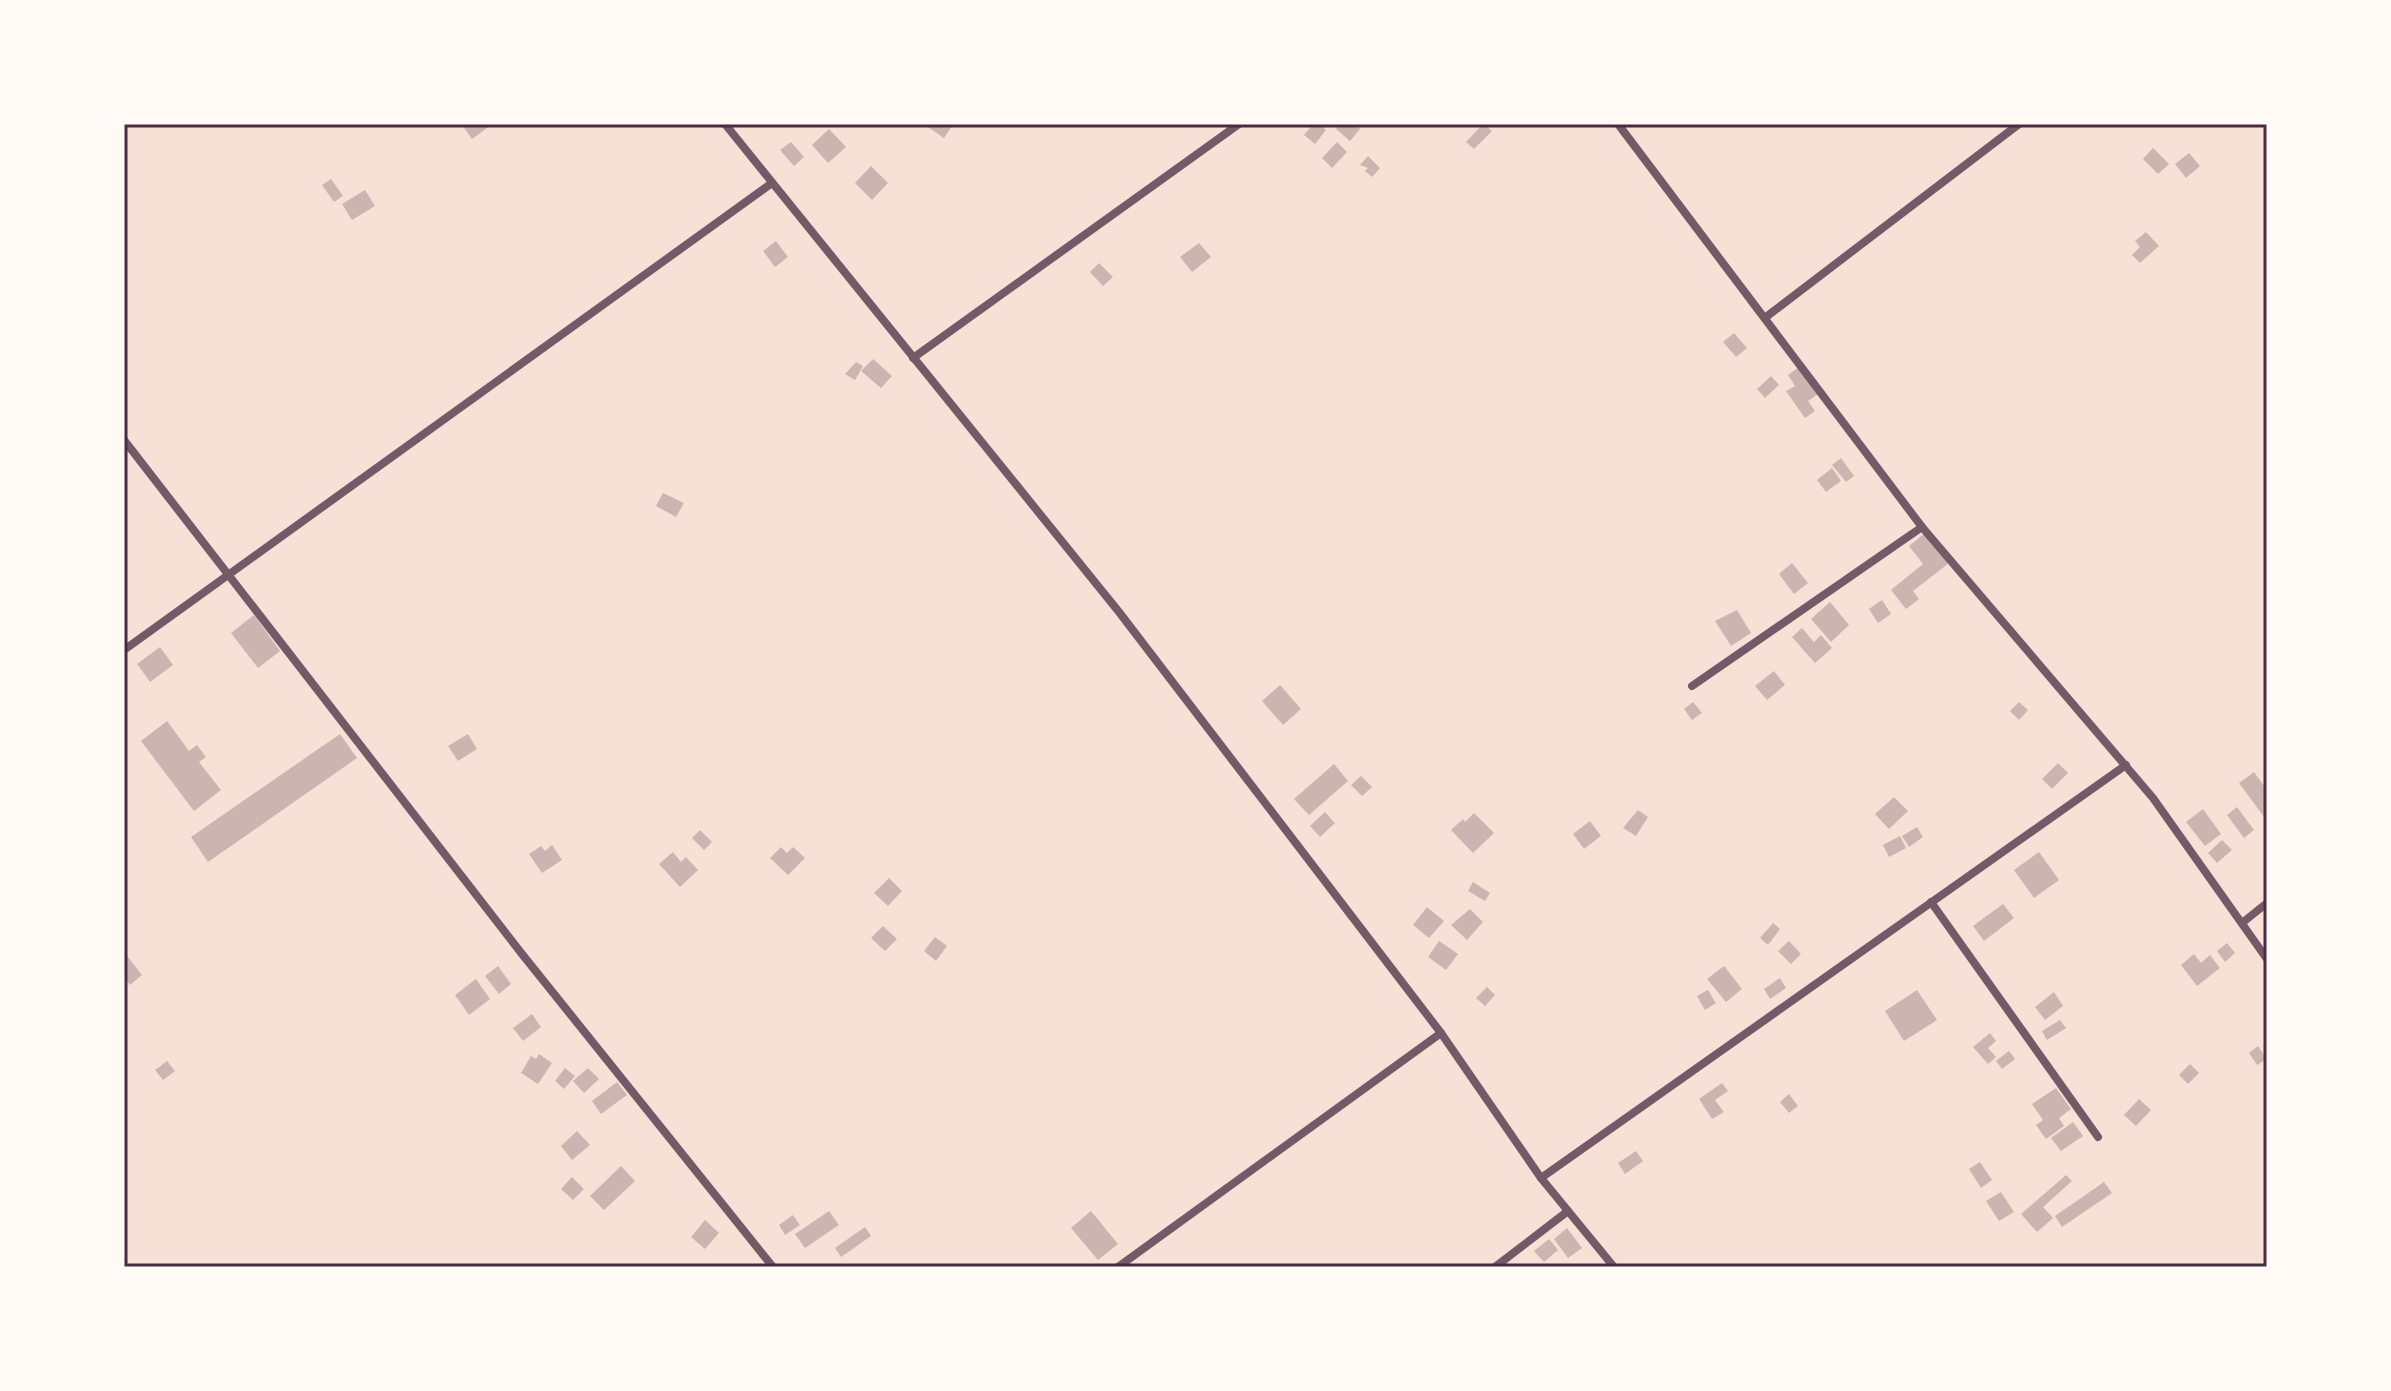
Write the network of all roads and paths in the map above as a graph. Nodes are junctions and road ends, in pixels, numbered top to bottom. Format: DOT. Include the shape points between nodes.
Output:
graph roads {
  1 [pos="725,124"];
  2 [pos="1239,124"];
  3 [pos="1618,124"];
  4 [pos="2019,124"];
  5 [pos="772,183"];
  6 [pos="1766,317"];
  7 [pos="913,358"];
  8 [pos="124,440"];
  9 [pos="1922,527"];
  10 [pos="230,574"];
  11 [pos="124,650"];
  12 [pos="1692,686"];
  13 [pos="2126,765"];
  14 [pos="1931,902"];
  15 [pos="2267,903"];
  16 [pos="2242,923"];
  17 [pos="2267,959"];
  18 [pos="1441,1033"];
  19 [pos="2098,1137"];
  20 [pos="1541,1178"];
  21 [pos="1568,1211"];
  22 [pos="773,1267"];
  23 [pos="1118,1267"];
  24 [pos="1495,1267"];
  25 [pos="1614,1267"];
  1 -- 5 [label="street"];
  2 -- 7 [label="street"];
  3 -- 6 [label="street"];
  4 -- 6 [label="street"];
  5 -- 7 [label="street"];
  5 -- 10 [label="street"];
  6 -- 9 [label="street"];
  7 -- 18 [label="street" via="1119,612"];
  8 -- 10 [label="street"];
  9 -- 12 [label="street"];
  9 -- 13 [label="street"];
  10 -- 11 [label="street"];
  10 -- 22 [label="street" via="522,954"];
  13 -- 14 [label="street"];
  13 -- 16 [label="street"];
  14 -- 19 [label="street"];
  14 -- 20 [label="street"];
  15 -- 16 [label="street"];
  16 -- 17 [label="street"];
  18 -- 20 [label="street"];
  18 -- 23 [label="street"];
  20 -- 21 [label="street"];
  21 -- 24 [label="street"];
  21 -- 25 [label="street"];
}
